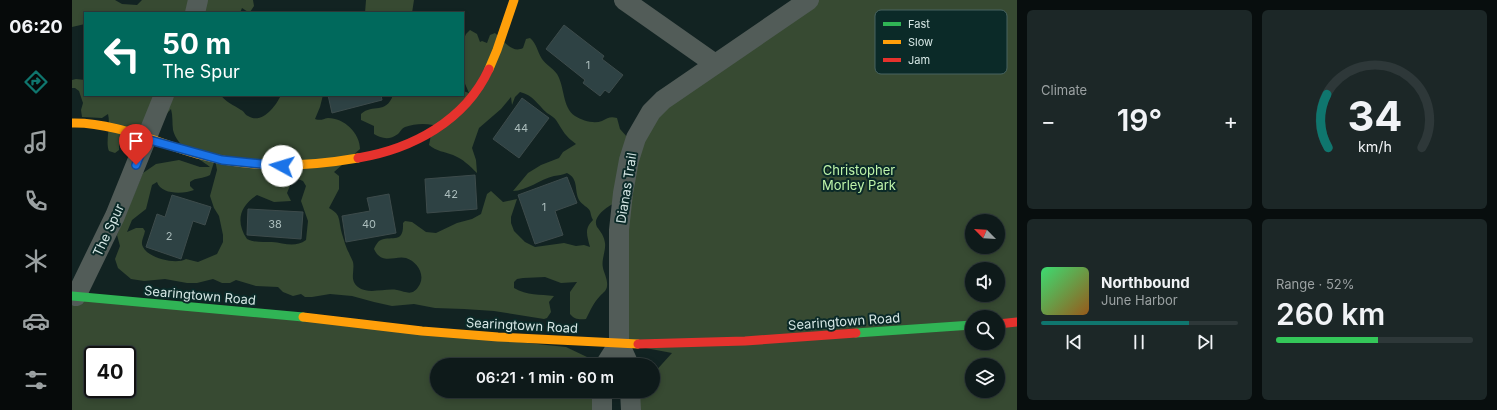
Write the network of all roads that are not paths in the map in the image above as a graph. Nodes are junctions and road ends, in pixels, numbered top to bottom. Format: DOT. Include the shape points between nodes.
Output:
graph roads {
  1 [pos="198,0"];
  2 [pos="514,0"];
  3 [pos="624,0"];
  4 [pos="809,0"];
  5 [pos="195,12"];
  6 [pos="715,64"];
  7 [pos="164,96"];
  8 [pos="72,123"];
  9 [pos="146,139"];
  10 [pos="74,296"];
  11 [pos="1017,322"];
  12 [pos="1005,323"];
  13 [pos="965,325"];
  14 [pos="619,343"];
  15 [pos="609,358"];
  16 [pos="626,358"];
  17 [pos="602,398"];
  18 [pos="630,398"];
  19 [pos="602,410"];
  20 [pos="630,410"];
  1 -- 5 [label="street"];
  2 -- 9 [label="main road" via="484,80 472,97 454,117 426,136 395,149 360,158 282,166 222,160"];
  3 -- 6 [label="street"];
  4 -- 6 [label="street, Dianas Trail"];
  6 -- 14 [label="street, Dianas Trail" via="656,106 641,128 633,147 623,193 620,223"];
  7 -- 9 [label="street, The Spur"];
  8 -- 9 [label="main road" via="106,125"];
  9 -- 10 [label="street, The Spur" via="115,216"];
  10 -- 14 [label="main road, Searingtown Road" via="344,321 429,332"];
  11 -- 12 [label="main road"];
  13 -- 14 [label="main road, Searingtown Road" via="745,341"];
  14 -- 15 [label="street"];
  14 -- 16 [label="street"];
  17 -- 19 [label="street"];
  18 -- 20 [label="street"];
}
